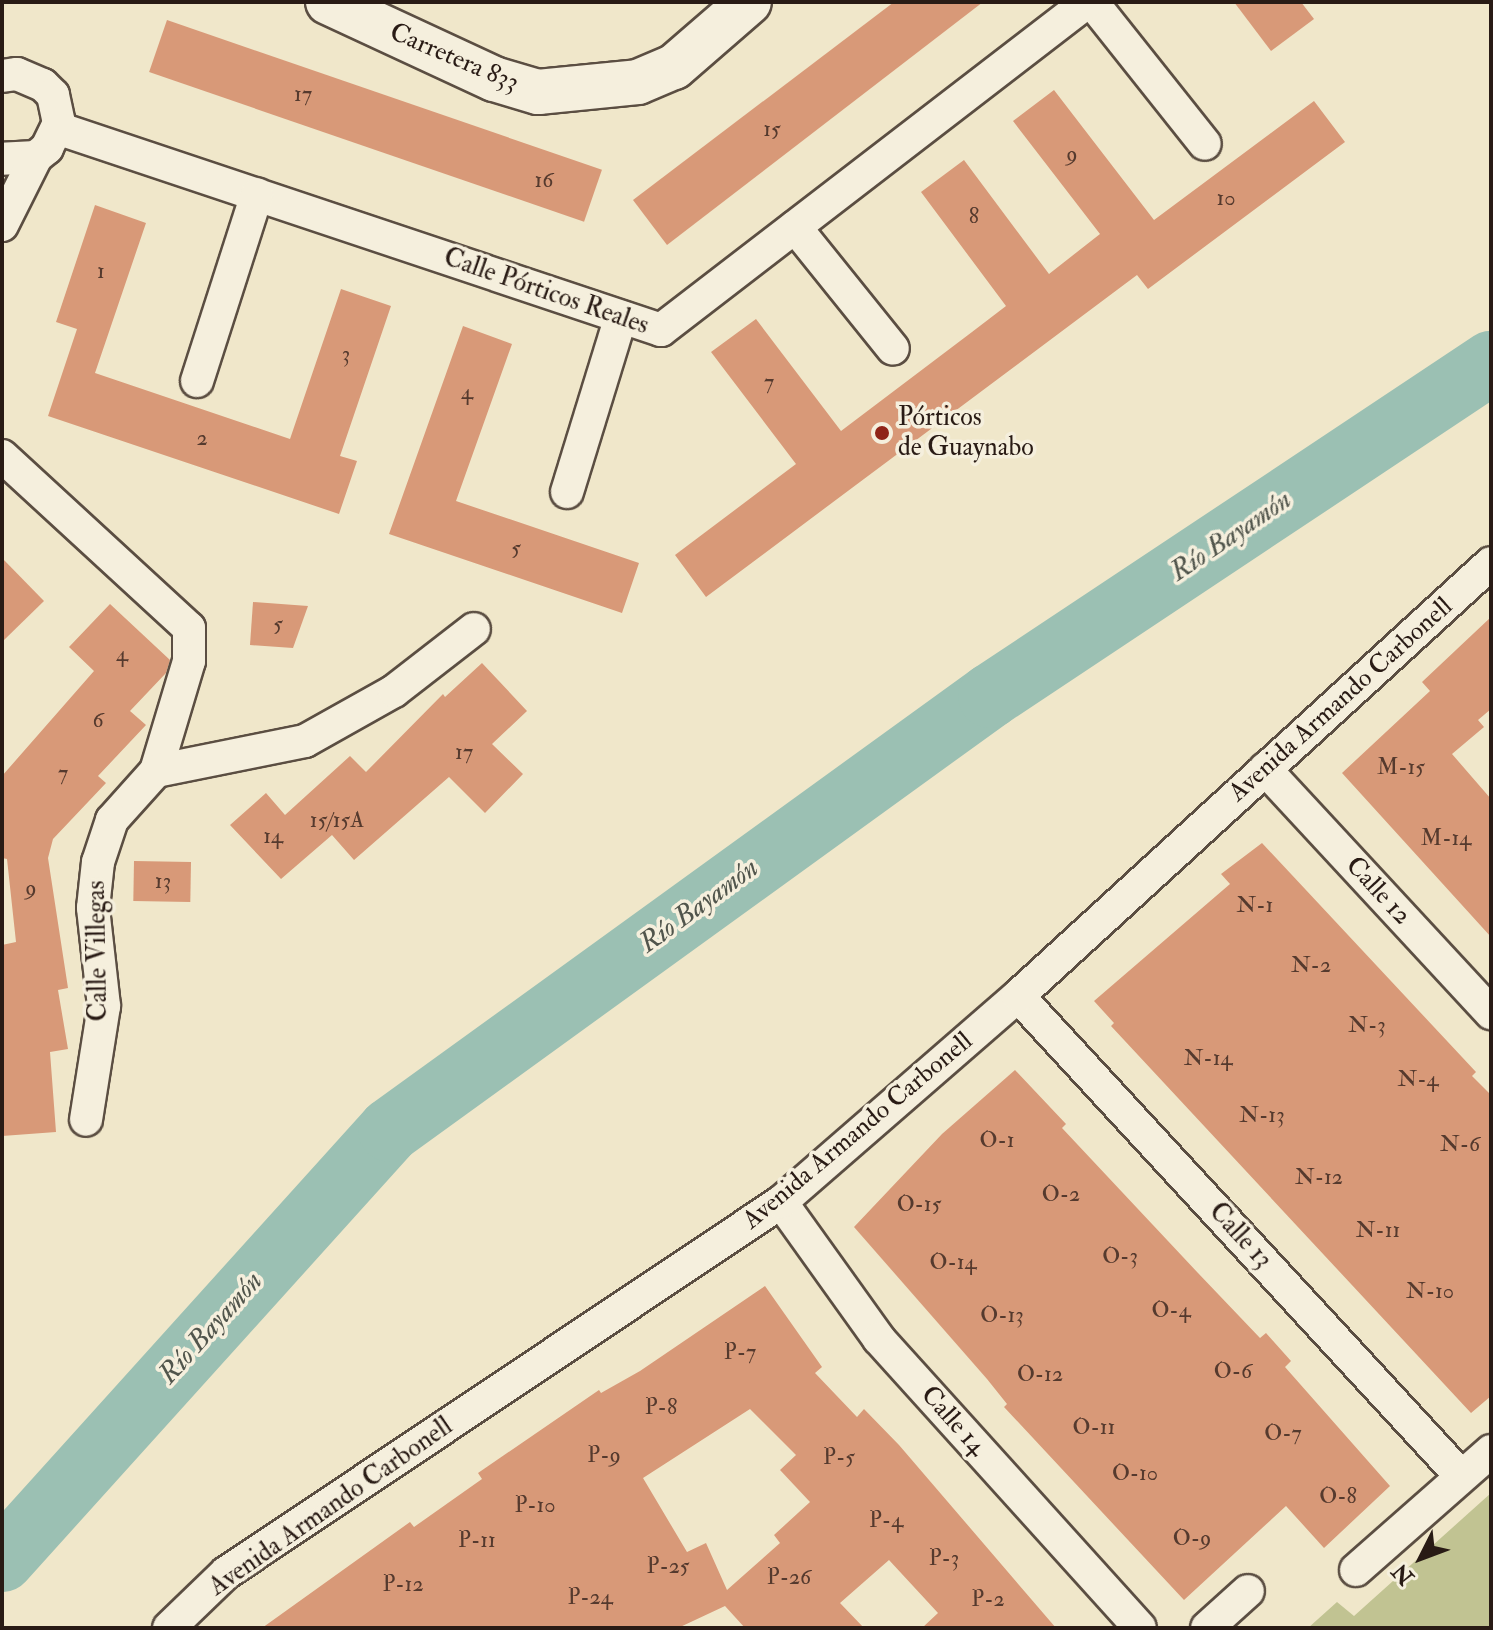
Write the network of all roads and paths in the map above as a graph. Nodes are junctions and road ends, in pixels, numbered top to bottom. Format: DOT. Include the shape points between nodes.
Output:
graph roads {
  1 [pos="328,2"];
  2 [pos="749,2"];
  3 [pos="1090,2"];
  4 [pos="2,76"];
  5 [pos="57,128"];
  6 [pos="1205,144"];
  7 [pos="36,157"];
  8 [pos="2,159"];
  9 [pos="257,194"];
  10 [pos="2,225"];
  11 [pos="795,227"];
  12 [pos="621,317"];
  13 [pos="893,349"];
  14 [pos="197,381"];
  15 [pos="2,456"];
  16 [pos="567,492"];
  17 [pos="1491,563"];
  18 [pos="474,629"];
  19 [pos="1265,769"];
  20 [pos="156,771"];
  21 [pos="1018,996"];
  22 [pos="1491,1013"];
  23 [pos="86,1120"];
  24 [pos="781,1202"];
  25 [pos="1491,1451"];
  26 [pos="1461,1476"];
  27 [pos="1356,1570"];
  28 [pos="1248,1591"];
  29 [pos="169,1628"];
  30 [pos="1140,1628"];
  31 [pos="1207,1628"];
  1 -- 2 [label="street, Carretera 833" via="494,79 538,92 591,90 650,77 708,42"];
  3 -- 6 [label="street"];
  3 -- 11 [label="street, Calle Pórticos Reales"];
  4 -- 5 [label="street" via="17,74 43,85 58,109"];
  5 -- 7 [label="street"];
  5 -- 9 [label="street, Calle Pórticos Reales"];
  7 -- 8 [label="street"];
  7 -- 10 [label="street"];
  9 -- 12 [label="street, Calle Pórticos Reales"];
  9 -- 14 [label="street"];
  11 -- 12 [label="street, Calle Pórticos Reales" via="661,330"];
  11 -- 13 [label="street"];
  12 -- 16 [label="street"];
  15 -- 20 [label="street, Calle Villegas" via="189,628 186,673"];
  17 -- 19 [label="street, Avenida Armando Carbonell"];
  18 -- 20 [label="street" via="394,691 305,741"];
  19 -- 21 [label="street, Avenida Armando Carbonell"];
  19 -- 22 [label="street, Calle 12"];
  20 -- 23 [label="street, Calle Villegas" via="112,820 98,862 93,908 104,1006"];
  21 -- 24 [label="street, Avenida Armando Carbonell"];
  21 -- 26 [label="street, Calle 13"];
  24 -- 29 [label="street, Avenida Armando Carbonell" via="226,1573"];
  24 -- 30 [label="street, Calle 14" via="879,1339"];
  25 -- 26 [label="street"];
  26 -- 27 [label="street"];
  28 -- 31 [label="street"];
}
